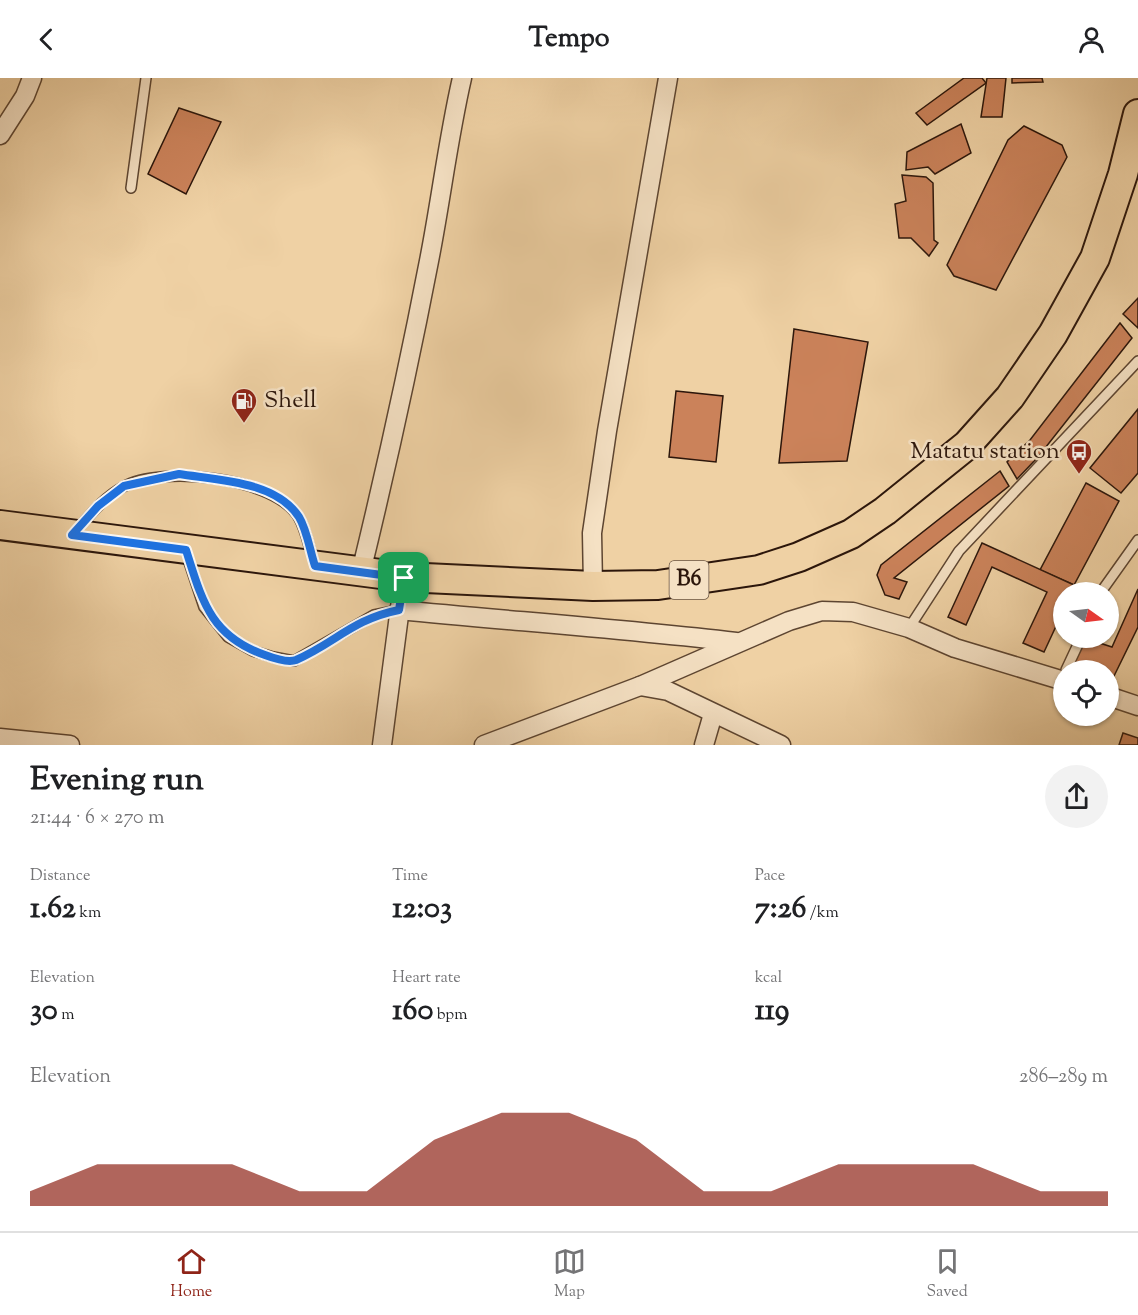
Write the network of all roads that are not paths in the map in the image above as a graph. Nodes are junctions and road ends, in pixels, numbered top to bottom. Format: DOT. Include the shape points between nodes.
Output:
graph roads {
  1 [pos="32,78"];
  2 [pos="146,78"];
  3 [pos="462,78"];
  4 [pos="668,78"];
  5 [pos="1138,114"];
  6 [pos="0,135"];
  7 [pos="131,188"];
  8 [pos="1138,361"];
  9 [pos="0,525"];
  10 [pos="72,535"];
  11 [pos="1138,540"];
  12 [pos="186,550"];
  13 [pos="315,566"];
  14 [pos="361,572"];
  15 [pos="404,578"];
  16 [pos="1108,582"];
  17 [pos="593,586"];
  18 [pos="399,610"];
  19 [pos="909,628"];
  20 [pos="738,642"];
  21 [pos="1053,674"];
  22 [pos="640,686"];
  23 [pos="1119,698"];
  24 [pos="1137,702"];
  25 [pos="712,714"];
  26 [pos="0,738"];
  27 [pos="70,745"];
  28 [pos="382,745"];
  29 [pos="484,745"];
  30 [pos="704,745"];
  31 [pos="782,745"];
  1 -- 6 [label="street" via="26,96"];
  2 -- 7 [label="lane"];
  3 -- 14 [label="street" via="449,130 413,341"];
  4 -- 17 [label="street" via="607,431 592,533"];
  5 -- 17 [label="main road, B6" via="1095,258 1053,334 1010,397 967,445 851,534 799,557 759,570 658,585"];
  8 -- 19 [label="lane" via="959,551"];
  9 -- 10 [label="main road, B6"];
  10 -- 12 [label="main road, B6"];
  10 -- 13 [label="lane" via="98,506 124,486 179,474 246,485 280,498 299,517"];
  11 -- 16 [label="lane"];
  12 -- 13 [label="main road, B6"];
  12 -- 18 [label="lane" via="204,607 228,637 273,657 294,661 374,615"];
  13 -- 14 [label="main road, B6"];
  14 -- 15 [label="main road, B6"];
  15 -- 17 [label="main road, B6"];
  15 -- 18 [label="street"];
  18 -- 20 [label="street"];
  18 -- 28 [label="street"];
  19 -- 20 [label="street" via="852,612 822,611"];
  19 -- 21 [label="street" via="955,648"];
  20 -- 22 [label="street"];
  22 -- 25 [label="street" via="668,691"];
  22 -- 29 [label="street"];
  23 -- 24 [label="street"];
  25 -- 30 [label="street"];
  25 -- 31 [label="street"];
  26 -- 27 [label="street"];
}
